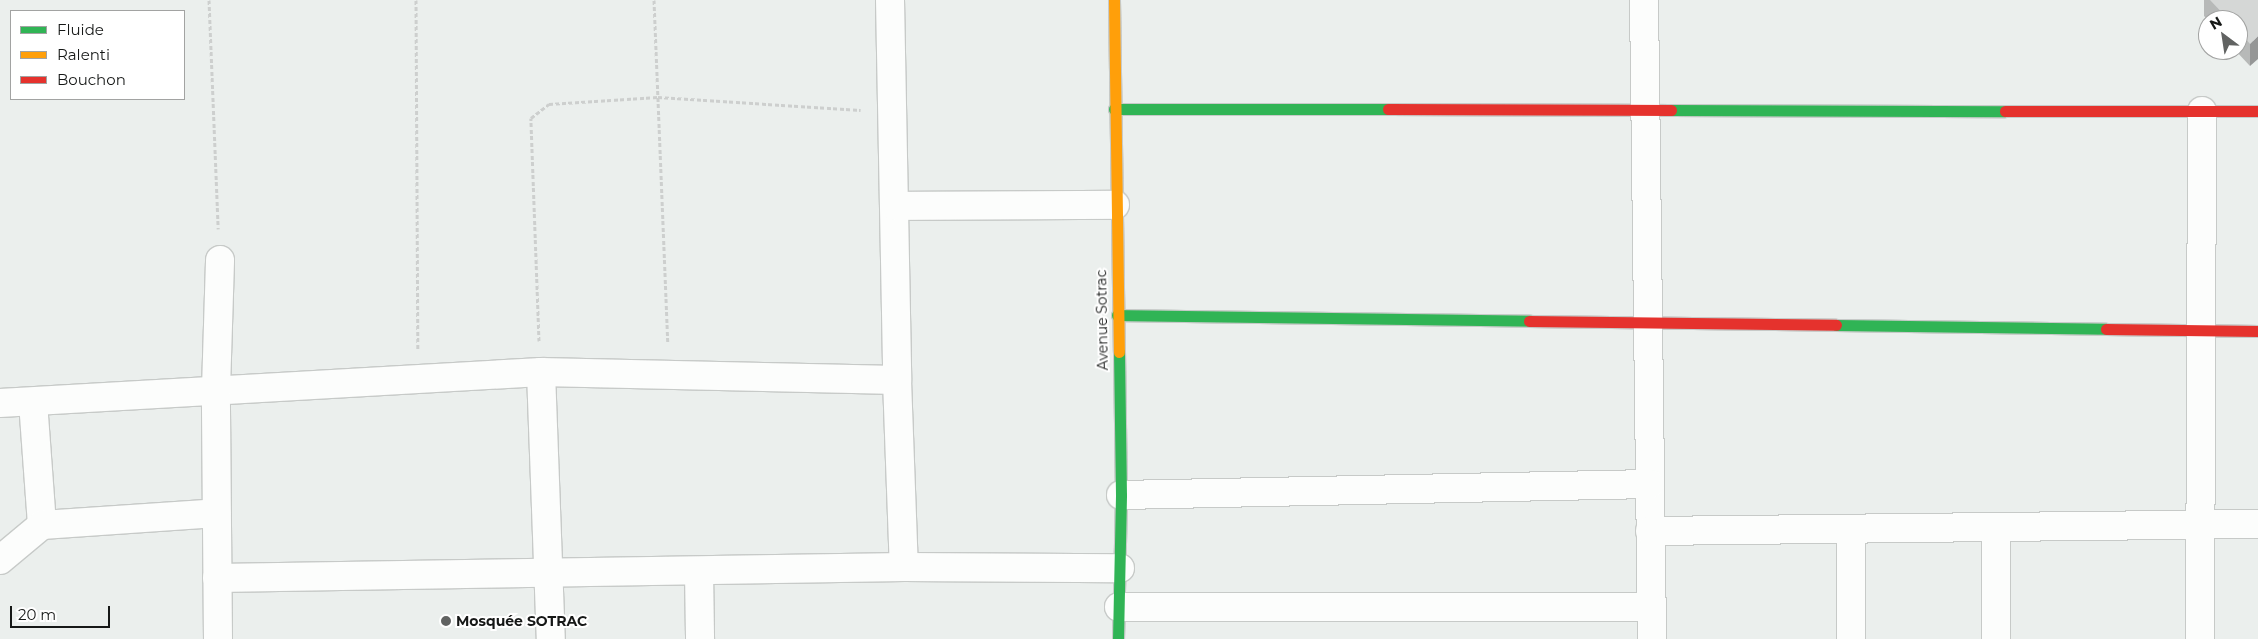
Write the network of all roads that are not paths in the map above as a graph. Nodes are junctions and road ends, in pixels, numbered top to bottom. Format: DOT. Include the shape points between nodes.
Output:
graph roads {
  1 [pos="890,0"];
  2 [pos="1114,0"];
  3 [pos="1644,0"];
  4 [pos="1114,109"];
  5 [pos="1645,110"];
  6 [pos="2202,111"];
  7 [pos="2258,111"];
  8 [pos="1115,205"];
  9 [pos="895,206"];
  10 [pos="220,260"];
  11 [pos="1117,315"];
  12 [pos="1648,322"];
  13 [pos="2201,330"];
  14 [pos="2258,331"];
  15 [pos="540,372"];
  16 [pos="897,380"];
  17 [pos="216,389"];
  18 [pos="33,402"];
  19 [pos="0,403"];
  20 [pos="1650,484"];
  21 [pos="1121,495"];
  22 [pos="217,513"];
  23 [pos="2258,524"];
  24 [pos="42,525"];
  25 [pos="2200,525"];
  26 [pos="1996,527"];
  27 [pos="1851,529"];
  28 [pos="1650,531"];
  29 [pos="0,560"];
  30 [pos="904,567"];
  31 [pos="1120,568"];
  32 [pos="699,572"];
  33 [pos="551,574"];
  34 [pos="217,578"];
  35 [pos="1119,607"];
  36 [pos="1651,608"];
  37 [pos="218,639"];
  38 [pos="551,639"];
  39 [pos="700,639"];
  40 [pos="1118,639"];
  41 [pos="1652,639"];
  42 [pos="1851,639"];
  43 [pos="1996,639"];
  44 [pos="2200,639"];
  1 -- 9 [label="street"];
  2 -- 4 [label="street, Avenue Sotrac"];
  3 -- 5 [label="street"];
  4 -- 5 [label="street"];
  4 -- 8 [label="street, Avenue Sotrac"];
  5 -- 6 [label="street"];
  5 -- 12 [label="street"];
  6 -- 7 [label="street"];
  6 -- 13 [label="street"];
  8 -- 9 [label="street"];
  8 -- 11 [label="street, Avenue Sotrac"];
  9 -- 16 [label="street"];
  10 -- 17 [label="street"];
  11 -- 12 [label="street"];
  11 -- 21 [label="street, Avenue Sotrac"];
  12 -- 13 [label="street"];
  12 -- 20 [label="street"];
  13 -- 14 [label="street"];
  13 -- 25 [label="street"];
  15 -- 16 [label="street"];
  15 -- 17 [label="street"];
  15 -- 33 [label="street"];
  16 -- 30 [label="street"];
  17 -- 18 [label="street"];
  17 -- 22 [label="street"];
  18 -- 19 [label="street"];
  18 -- 24 [label="street"];
  20 -- 21 [label="street"];
  20 -- 28 [label="street"];
  21 -- 31 [label="street, Avenue Sotrac"];
  22 -- 24 [label="street"];
  22 -- 34 [label="street"];
  23 -- 25 [label="street"];
  24 -- 29 [label="street"];
  25 -- 26 [label="street"];
  25 -- 44 [label="street"];
  26 -- 27 [label="street"];
  26 -- 43 [label="street"];
  27 -- 28 [label="street"];
  27 -- 42 [label="street"];
  28 -- 36 [label="street"];
  30 -- 31 [label="street"];
  30 -- 32 [label="street"];
  31 -- 35 [label="street, Avenue Sotrac"];
  32 -- 33 [label="street"];
  32 -- 39 [label="street"];
  33 -- 34 [label="street"];
  33 -- 38 [label="street"];
  34 -- 37 [label="street"];
  35 -- 36 [label="street"];
  35 -- 40 [label="street, Avenue Sotrac"];
  36 -- 41 [label="street"];
}
